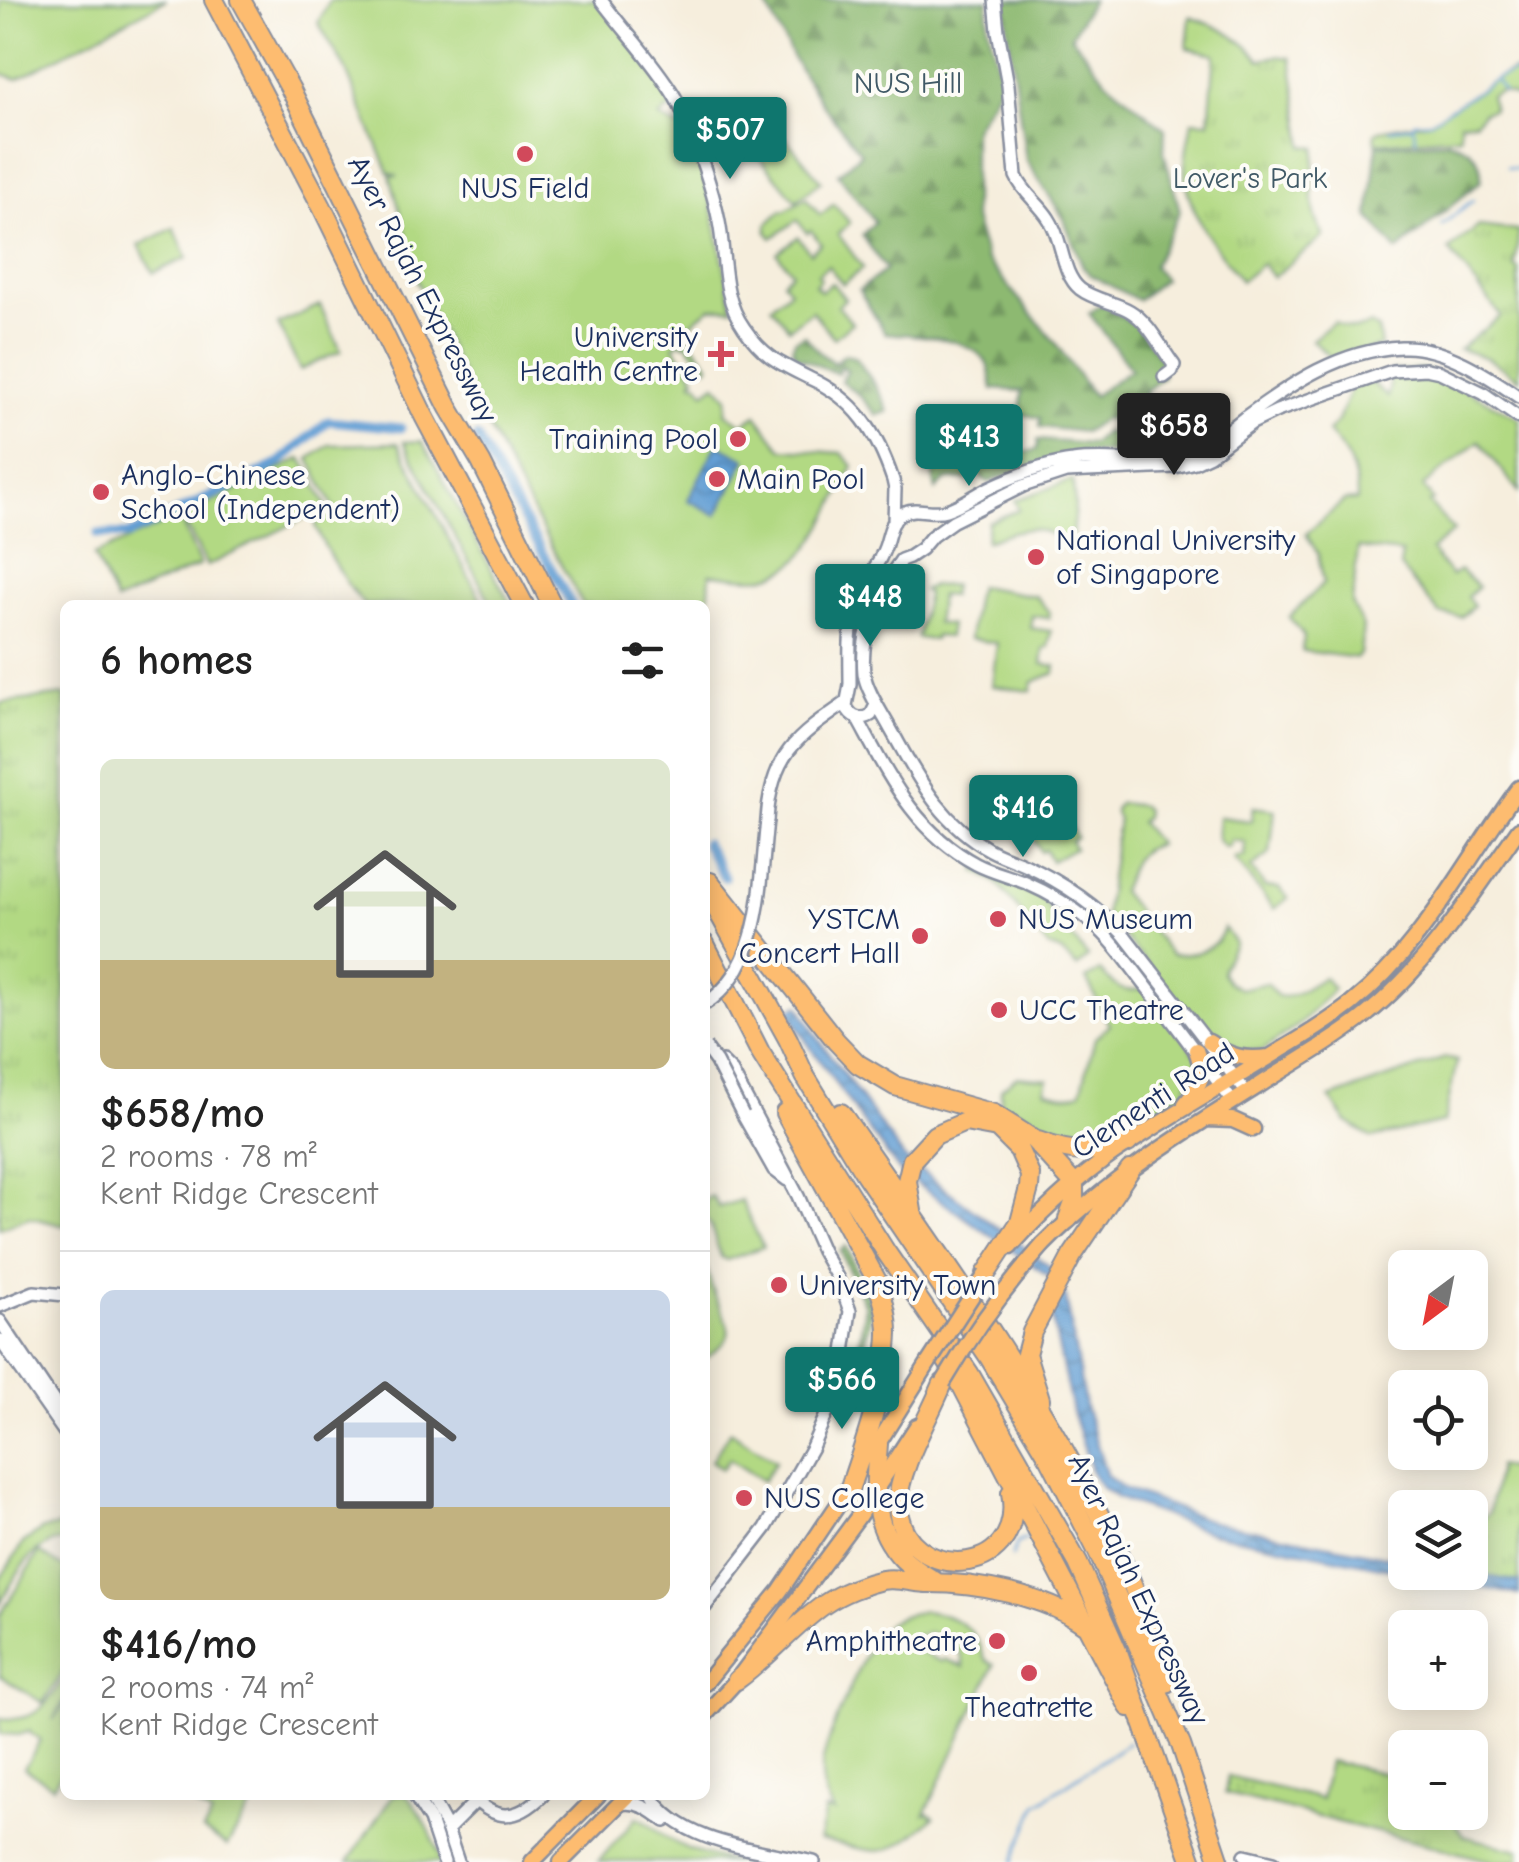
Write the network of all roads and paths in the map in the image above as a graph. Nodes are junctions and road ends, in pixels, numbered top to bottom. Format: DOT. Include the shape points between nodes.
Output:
graph roads {
  1 [pos="214,0"];
  2 [pos="242,0"];
  3 [pos="601,0"];
  4 [pos="995,0"];
  5 [pos="1373,352"];
  6 [pos="1384,374"];
  7 [pos="1164,377"];
  8 [pos="1519,397"];
  9 [pos="1519,418"];
  10 [pos="895,489"];
  11 [pos="920,511"];
  12 [pos="894,522"];
  13 [pos="932,536"];
  14 [pos="887,543"];
  15 [pos="901,560"];
  16 [pos="521,600"];
  17 [pos="549,600"];
  18 [pos="847,699"];
  19 [pos="875,701"];
  20 [pos="853,718"];
  21 [pos="825,719"];
  22 [pos="1519,788"];
  23 [pos="1519,829"];
  24 [pos="710,884"];
  25 [pos="710,897"];
  26 [pos="1105,915"];
  27 [pos="1102,932"];
  28 [pos="710,954"];
  29 [pos="1140,954"];
  30 [pos="1128,962"];
  31 [pos="710,1000"];
  32 [pos="788,1039"];
  33 [pos="1202,1046"];
  34 [pos="760,1052"];
  35 [pos="710,1054"];
  36 [pos="1270,1057"];
  37 [pos="722,1062"];
  38 [pos="1236,1078"];
  39 [pos="1222,1086"];
  40 [pos="1247,1093"];
  41 [pos="1233,1102"];
  42 [pos="1174,1116"];
  43 [pos="1206,1120"];
  44 [pos="1253,1129"];
  45 [pos="1033,1139"];
  46 [pos="1128,1144"];
  47 [pos="1130,1170"];
  48 [pos="791,1182"];
  49 [pos="1074,1184"];
  50 [pos="912,1214"];
  51 [pos="1067,1220"];
  52 [pos="886,1252"];
  53 [pos="986,1274"];
  54 [pos="60,1295"];
  55 [pos="0,1306"];
  56 [pos="0,1321"];
  57 [pos="0,1340"];
  58 [pos="944,1383"];
  59 [pos="60,1411"];
  60 [pos="1048,1424"];
  61 [pos="60,1426"];
  62 [pos="878,1444"];
  63 [pos="1008,1478"];
  64 [pos="850,1487"];
  65 [pos="874,1493"];
  66 [pos="936,1582"];
  67 [pos="710,1601"];
  68 [pos="1088,1628"];
  69 [pos="710,1677"];
  70 [pos="737,1680"];
  71 [pos="710,1710"];
  72 [pos="1143,1722"];
  73 [pos="1181,1745"];
  74 [pos="417,1800"];
  75 [pos="432,1800"];
  76 [pos="471,1800"];
  77 [pos="476,1800"];
  78 [pos="537,1800"];
  79 [pos="593,1800"];
  80 [pos="624,1800"];
  81 [pos="655,1800"];
  82 [pos="448,1830"];
  83 [pos="1245,1856"];
  84 [pos="444,1862"];
  85 [pos="458,1862"];
  86 [pos="532,1862"];
  87 [pos="562,1862"];
  88 [pos="781,1862"];
  89 [pos="814,1862"];
  90 [pos="1192,1862"];
  91 [pos="1220,1862"];
  92 [pos="1274,1862"];
  1 -- 16 [label="highway, Ayer Rajah Expressway"];
  2 -- 17 [label="highway, Ayer Rajah Expressway"];
  3 -- 10 [label="street" via="683,114 712,193 727,295 742,326 768,356 831,390 867,421"];
  4 -- 7 [label="street" via="1016,176 1049,219 1072,280 1087,294 1133,312 1174,365"];
  5 -- 6 [label="street" via="1384,360"];
  5 -- 8 [label="street" via="1414,347 1480,371"];
  5 -- 11 [label="street" via="1305,376 1190,454 1072,461 994,485 945,511"];
  6 -- 9 [label="street" via="1440,372"];
  6 -- 13 [label="street" via="1277,411 1195,462 1066,472 1004,494"];
  10 -- 11 [label="street"];
  10 -- 12 [label="street"];
  11 -- 12 [label="street" via="906,511"];
  11 -- 13 [label="street" via="932,519"];
  12 -- 14 [label="street"];
  13 -- 15 [label="street"];
  14 -- 15 [label="street"];
  14 -- 18 [label="street" via="855,608"];
  15 -- 19 [label="street" via="879,594 868,632 864,674"];
  18 -- 19 [label="street" via="861,689"];
  18 -- 20 [label="street"];
  18 -- 21 [label="street"];
  19 -- 20 [label="street" via="868,717"];
  19 -- 26 [label="street" via="918,780 950,820 989,850 1054,879"];
  20 -- 21 [label="street"];
  20 -- 27 [label="street" via="888,777 942,842 978,866 1050,894"];
  21 -- 31 [label="street, bridge" via="780,762 748,946 727,985"];
  22 -- 36 [label="main road, Clementi Road" via="1399,960 1331,1020"];
  23 -- 40 [label="main road, Clementi Road" via="1411,974 1366,1016"];
  24 -- 45 [label="highway" via="858,1064 895,1086 994,1114"];
  25 -- 32 [label="highway, Ayer Rajah Expressway"];
  26 -- 27 [label="street"];
  26 -- 29 [label="street"];
  27 -- 30 [label="street"];
  28 -- 34 [label="highway, Ayer Rajah Expressway"];
  29 -- 30 [label="street"];
  29 -- 33 [label="street"];
  30 -- 33 [label="street"];
  32 -- 50 [label="highway"];
  32 -- 73 [label="highway, Ayer Rajah Expressway" via="865,1174 1050,1459"];
  33 -- 36 [label="main road" via="1242,1058"];
  33 -- 38 [label="street"];
  33 -- 39 [label="street"];
  33 -- 42 [label="main road" via="1202,1078"];
  34 -- 52 [label="highway, Ayer Rajah Expressway"];
  34 -- 64 [label="highway" via="770,1084 885,1306 880,1383"];
  35 -- 48 [label="street, bridge" via="774,1170"];
  36 -- 38 [label="main road, Clementi Road"];
  37 -- 48 [label="street"];
  38 -- 39 [label="main road, Clementi Road"];
  38 -- 40 [label="street"];
  39 -- 41 [label="street"];
  39 -- 42 [label="main road, Clementi Road"];
  40 -- 41 [label="main road, Clementi Road"];
  41 -- 43 [label="main road, Clementi Road"];
  42 -- 46 [label="main road, Clementi Road"];
  43 -- 44 [label="main road"];
  43 -- 47 [label="main road, Clementi Road"];
  45 -- 46 [label="highway" via="1080,1153"];
  45 -- 49 [label="highway"];
  46 -- 49 [label="main road, Clementi Road"];
  47 -- 51 [label="main road, Clementi Road"];
  47 -- 60 [label="highway" via="1072,1256 1032,1332 1026,1354"];
  48 -- 67 [label="street" via="849,1307 845,1354 832,1401 794,1484"];
  49 -- 51 [label="highway"];
  49 -- 53 [label="main road, Clementi Road"];
  50 -- 53 [label="highway" via="912,1160 936,1135 965,1122 996,1128 1020,1150 1030,1188 1020,1222"];
  50 -- 60 [label="highway"];
  51 -- 58 [label="main road, Clementi Road, bridge" via="1011,1282"];
  52 -- 63 [label="highway"];
  52 -- 72 [label="highway, Ayer Rajah Expressway" via="969,1373 1078,1563"];
  53 -- 62 [label="main road, Clementi Road, bridge"];
  54 -- 55 [label="street" via="34,1292"];
  56 -- 59 [label="street"];
  57 -- 61 [label="street"];
  58 -- 63 [label="highway" via="900,1487 902,1524 913,1542 946,1562 984,1557 1010,1530"];
  58 -- 65 [label="main road, Clementi Road"];
  60 -- 73 [label="highway" via="1128,1557"];
  62 -- 64 [label="main road, Clementi Road"];
  62 -- 65 [label="highway"];
  63 -- 68 [label="highway"];
  64 -- 69 [label="main road, Clementi Road" via="780,1591"];
  65 -- 66 [label="highway" via="888,1541"];
  65 -- 70 [label="main road, Clementi Road"];
  66 -- 68 [label="highway" via="1050,1606"];
  66 -- 70 [label="highway" via="884,1580 828,1602"];
  68 -- 72 [label="highway" via="1124,1700"];
  70 -- 71 [label="main road, Clementi Road"];
  72 -- 90 [label="highway, Ayer Rajah Expressway"];
  73 -- 91 [label="highway, Ayer Rajah Expressway"];
  74 -- 84 [label="street"];
  75 -- 82 [label="street"];
  76 -- 82 [label="street"];
  77 -- 78 [label="street" via="491,1812 516,1814"];
  79 -- 86 [label="main road"];
  80 -- 87 [label="main road"];
  80 -- 88 [label="street" via="700,1842"];
  81 -- 89 [label="street" via="702,1836"];
  82 -- 85 [label="street"];
  83 -- 92 [label="street"];
}
